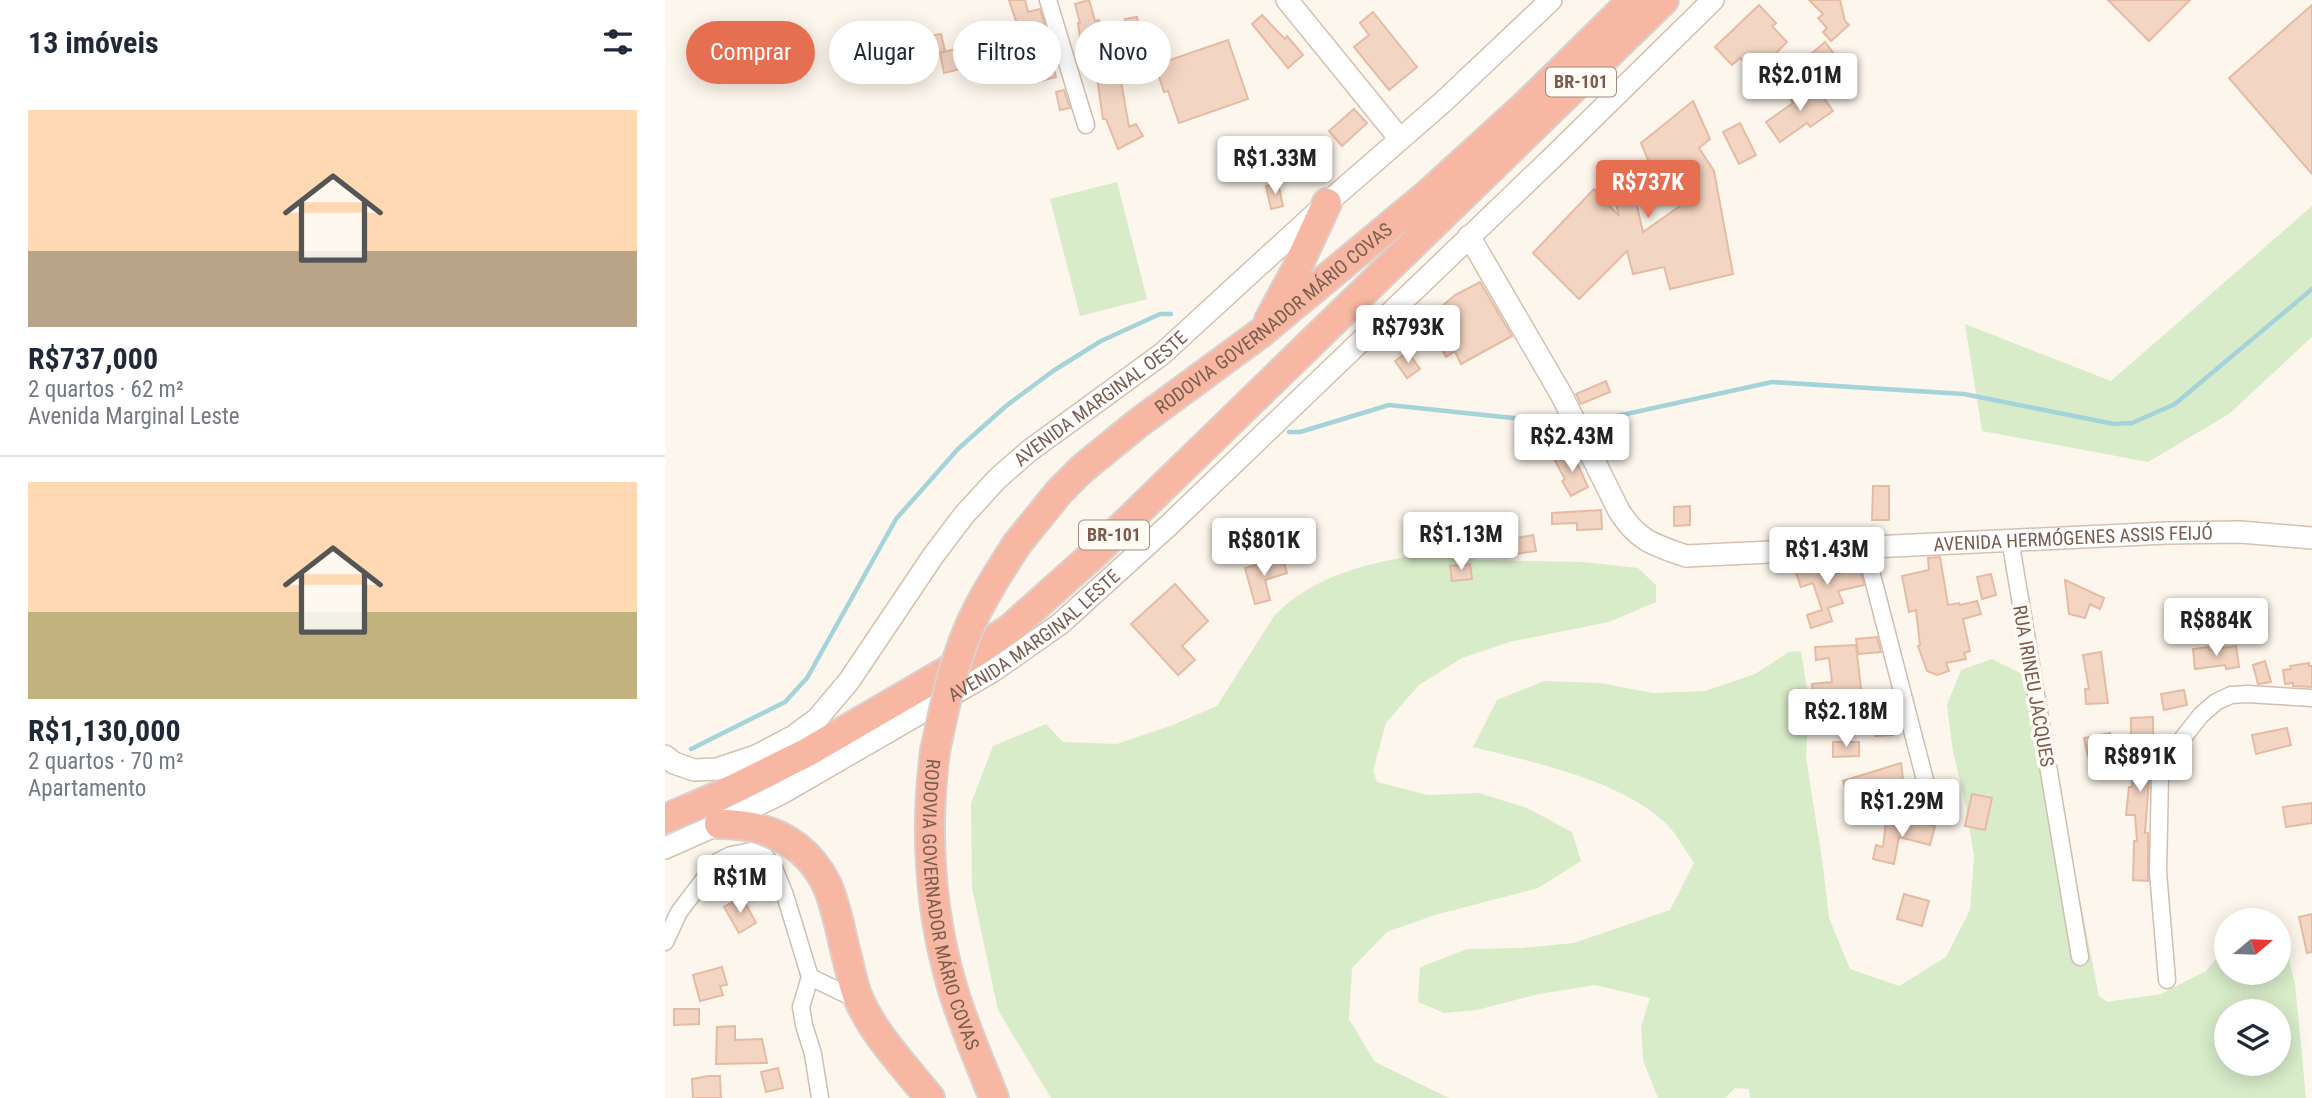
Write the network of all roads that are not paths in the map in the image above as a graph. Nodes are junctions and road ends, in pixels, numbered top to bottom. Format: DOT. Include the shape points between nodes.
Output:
graph roads {
  1 [pos="1048,0"];
  2 [pos="1287,0"];
  3 [pos="1551,0"];
  4 [pos="1633,0"];
  5 [pos="1664,0"];
  6 [pos="1713,0"];
  7 [pos="1086,125"];
  8 [pos="1400,139"];
  9 [pos="1327,203"];
  10 [pos="1469,236"];
  11 [pos="1262,332"];
  12 [pos="2312,538"];
  13 [pos="2010,539"];
  14 [pos="1865,548"];
  15 [pos="2312,698"];
  16 [pos="665,756"];
  17 [pos="1933,811"];
  18 [pos="665,819"];
  19 [pos="719,824"];
  20 [pos="665,848"];
  21 [pos="672,914"];
  22 [pos="665,942"];
  23 [pos="2080,957"];
  24 [pos="810,977"];
  25 [pos="2167,980"];
  26 [pos="859,1001"];
  27 [pos="820,1098"];
  28 [pos="930,1098"];
  29 [pos="994,1098"];
  1 -- 7 [label="street"];
  2 -- 8 [label="main road"];
  3 -- 8 [label="main road, AVENIDA MARGINAL OESTE"];
  4 -- 11 [label="highway, RODOVIA GOVERNADOR MÁRIO COVAS / BR-101" via="1468,159"];
  5 -- 18 [label="highway, RODOVIA GOVERNADOR MÁRIO COVAS / BR-101" via="1095,554 1011,628 947,671 806,752"];
  6 -- 10 [label="main road, AVENIDA MARGINAL LESTE"];
  8 -- 9 [label="main road, AVENIDA MARGINAL OESTE"];
  9 -- 11 [label="highway"];
  9 -- 16 [label="main road, AVENIDA MARGINAL OESTE" via="1162,354 997,480 964,515 849,681 817,719 756,756 717,769 694,770"];
  10 -- 14 [label="main road, AVENIDA HERMÓGENES ASSIS FEIJÓ" via="1561,394 1619,511 1646,541 1686,556"];
  10 -- 19 [label="main road, AVENIDA MARGINAL LESTE" via="1060,624 993,671 782,793"];
  11 -- 29 [label="highway, RODOVIA GOVERNADOR MÁRIO COVAS / BR-101, bridge" via="1109,446 1059,492 1017,544 964,642 935,751 928,832 934,907 951,984"];
  12 -- 13 [label="main road, AVENIDA HERMÓGENES ASSIS FEIJÓ" via="2228,532"];
  13 -- 14 [label="main road, AVENIDA HERMÓGENES ASSIS FEIJÓ"];
  13 -- 23 [label="street, RUA IRINEU JACQUES"];
  14 -- 17 [label="street"];
  15 -- 25 [label="street" via="2231,695 2201,715 2168,757 2160,776 2158,860"];
  19 -- 20 [label="main road, AVENIDA MARGINAL LESTE"];
  19 -- 26 [label="highway" via="771,832 792,842 809,858 826,884"];
  21 -- 22 [label="street"];
  21 -- 24 [label="street" via="717,862 751,850 774,868"];
  24 -- 26 [label="street"];
  24 -- 27 [label="street" via="801,1007"];
  26 -- 28 [label="highway"];
}
